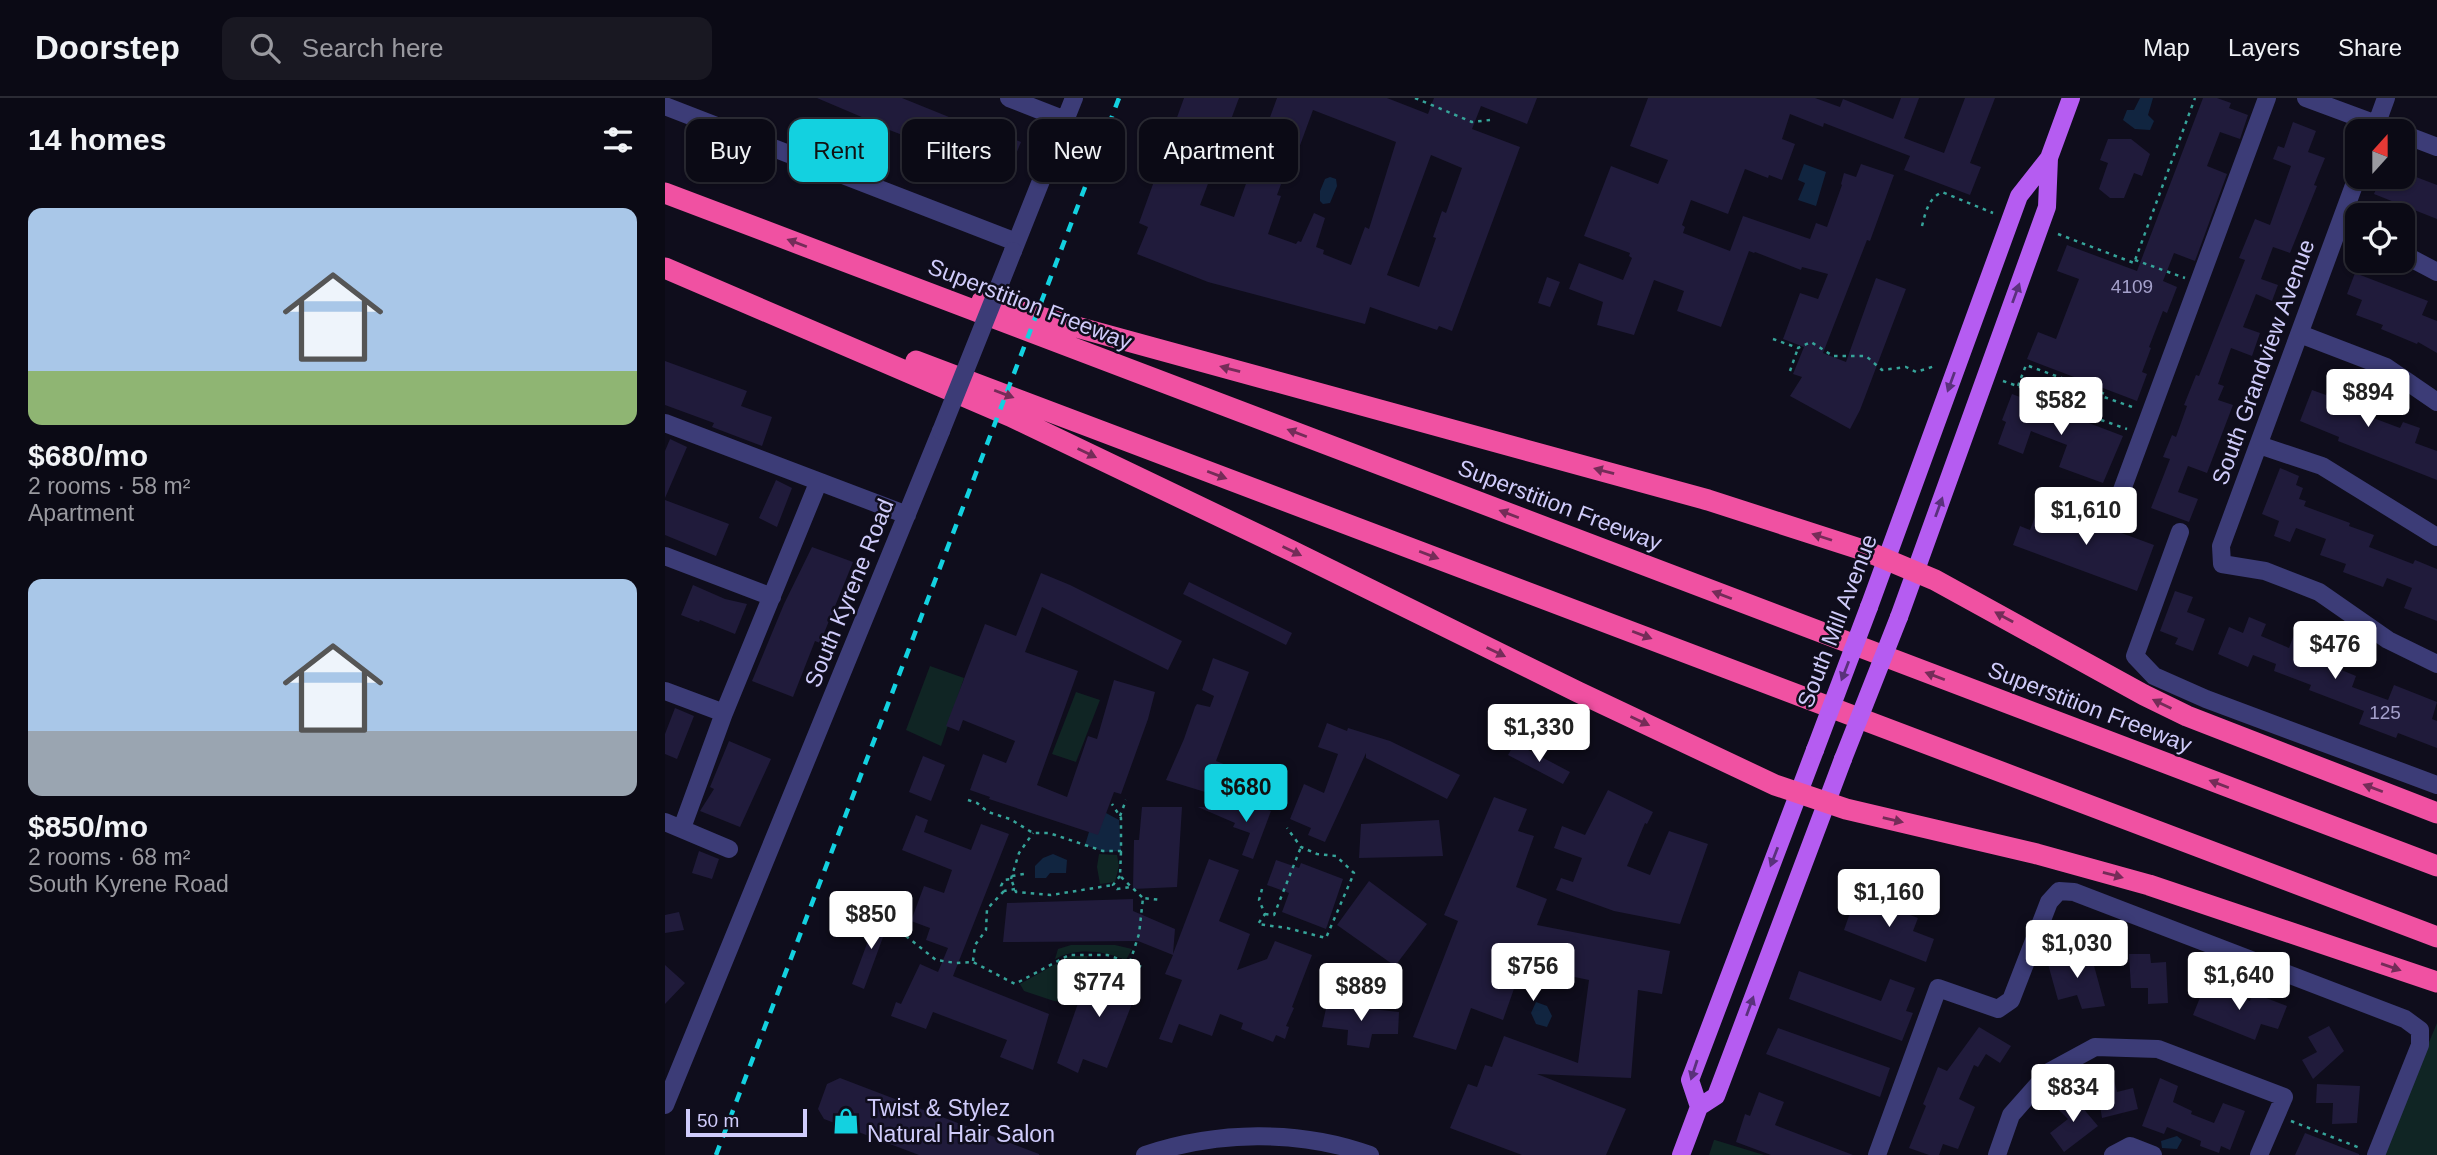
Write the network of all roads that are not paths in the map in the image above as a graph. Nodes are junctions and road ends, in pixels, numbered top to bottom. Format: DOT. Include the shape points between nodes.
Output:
graph roads {
  1 [pos="1009,98"];
  2 [pos="1073,98"];
  3 [pos="2071,98"];
  4 [pos="2267,98"];
  5 [pos="2306,98"];
  6 [pos="2386,98"];
  7 [pos="665,106"];
  8 [pos="1062,119"];
  9 [pos="1065,119"];
  10 [pos="2354,119"];
  11 [pos="2378,119"];
  12 [pos="2415,139"];
  13 [pos="2437,147"];
  14 [pos="2049,158"];
  15 [pos="1040,182"];
  16 [pos="2353,189"];
  17 [pos="665,193"];
  18 [pos="2339,228"];
  19 [pos="2345,230"];
  20 [pos="1015,246"];
  21 [pos="2415,260"];
  22 [pos="665,267"];
  23 [pos="861,268"];
  24 [pos="2437,272"];
  25 [pos="2300,334"];
  26 [pos="2437,402"];
  27 [pos="665,423"];
  28 [pos="2259,445"];
  29 [pos="818,483"];
  30 [pos="2119,498"];
  31 [pos="907,515"];
  32 [pos="2180,532"];
  33 [pos="2437,537"];
  34 [pos="665,556"];
  35 [pos="1887,559"];
  36 [pos="1916,571"];
  37 [pos="772,597"];
  38 [pos="2437,664"];
  39 [pos="665,691"];
  40 [pos="724,713"];
  41 [pos="2437,785"];
  42 [pos="1798,793"];
  43 [pos="1826,804"];
  44 [pos="2437,813"];
  45 [pos="673,825"];
  46 [pos="729,849"];
  47 [pos="2437,866"];
  48 [pos="2437,937"];
  49 [pos="2437,982"];
  50 [pos="665,1104"];
  51 [pos="1699,1107"];
  52 [pos="1145,1155"];
  53 [pos="1370,1155"];
  54 [pos="1681,1155"];
  55 [pos="1877,1155"];
  56 [pos="1997,1155"];
  57 [pos="2113,1155"];
  58 [pos="2153,1155"];
  59 [pos="2259,1155"];
  60 [pos="2376,1155"];
  1 -- 8 [label="street"];
  2 -- 9 [label="street, South Kyrene Road"];
  3 -- 14 [label="main road, South Mill Avenue"];
  4 -- 30 [label="street"];
  5 -- 10 [label="street"];
  6 -- 11 [label="street"];
  7 -- 20 [label="street"];
  12 -- 13 [label="street"];
  14 -- 35 [label="main road, South Mill Avenue, one-way" via="2019,196"];
  36 -- 14 [label="main road, South Mill Avenue, one-way" via="2047,207"];
  15 -- 20 [label="street, South Kyrene Road"];
  16 -- 18 [label="street, South Grandview Avenue"];
  23 -- 17 [label="highway, Superstition Freeway, one-way"];
  18 -- 19 [label="street"];
  18 -- 25 [label="street, South Grandview Avenue"];
  20 -- 31 [label="street, South Kyrene Road, bridge"];
  21 -- 24 [label="street"];
  22 -- 42 [label="highway, one-way" via="1010,416 1578,692"];
  22 -- 48 [label="highway, one-way"];
  35 -- 23 [label="highway, one-way" via="1708,500"];
  47 -- 23 [label="highway, Superstition Freeway, one-way"];
  25 -- 26 [label="street" via="2386,367"];
  25 -- 28 [label="street, South Grandview Avenue"];
  27 -- 29 [label="street"];
  28 -- 33 [label="street" via="2322,466"];
  28 -- 38 [label="street, South Grandview Avenue" via="2221,547 2222,564 2265,571 2319,592 2388,640"];
  29 -- 31 [label="street"];
  29 -- 37 [label="street"];
  31 -- 50 [label="street, South Kyrene Road"];
  32 -- 41 [label="street" via="2135,656 2154,676"];
  34 -- 37 [label="street"];
  35 -- 36 [label="highway"];
  35 -- 42 [label="main road, South Mill Avenue, one-way, bridge"];
  36 -- 43 [label="main road, South Mill Avenue, bridge"];
  44 -- 36 [label="highway, one-way" via="2187,716"];
  37 -- 40 [label="street"];
  39 -- 40 [label="street"];
  40 -- 45 [label="street"];
  42 -- 43 [label="highway"];
  42 -- 51 [label="main road, South Mill Avenue, one-way" via="1690,1080"];
  43 -- 49 [label="highway, one-way" via="2149,885"];
  51 -- 43 [label="main road, South Mill Avenue, one-way" via="1716,1096"];
  45 -- 46 [label="street"];
  51 -- 54 [label="main road, South Mill Avenue"];
  52 -- 53 [label="street" via="1176,1145 1259,1136 1304,1138"];
  55 -- 60 [label="street" via="1938,988 1998,1009 2011,1000 2049,902 2059,891 2074,892 2405,1019 2420,1030 2420,1045"];
  56 -- 59 [label="street" via="2011,1115 2049,1072 2095,1047 2158,1049 2284,1097"];
  57 -- 58 [label="street" via="2130,1146"];
}
